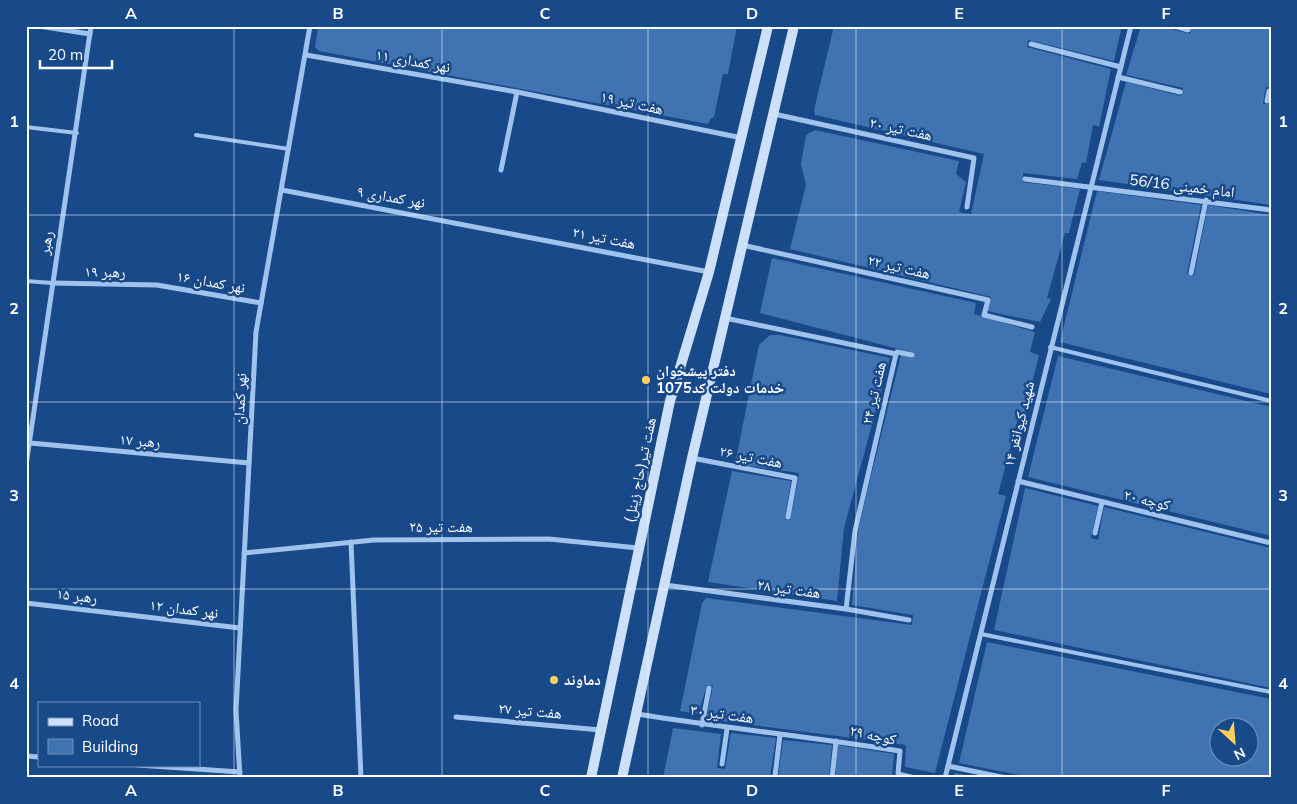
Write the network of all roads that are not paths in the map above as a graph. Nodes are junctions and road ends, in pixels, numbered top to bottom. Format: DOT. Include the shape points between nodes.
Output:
graph roads {
  1 [pos="39,26"];
  2 [pos="91,26"];
  3 [pos="310,26"];
  4 [pos="768,26"];
  5 [pos="794,26"];
  6 [pos="1131,26"];
  7 [pos="1175,26"];
  8 [pos="1188,30"];
  9 [pos="90,34"];
  10 [pos="1031,44"];
  11 [pos="306,55"];
  12 [pos="1121,66"];
  13 [pos="1118,77"];
  14 [pos="517,92"];
  15 [pos="1180,92"];
  16 [pos="1271,92"];
  17 [pos="1267,101"];
  18 [pos="774,114"];
  19 [pos="26,127"];
  20 [pos="77,133"];
  21 [pos="196,134"];
  22 [pos="742,138"];
  23 [pos="290,149"];
  24 [pos="501,170"];
  25 [pos="1025,179"];
  26 [pos="1090,187"];
  27 [pos="282,190"];
  28 [pos="1206,200"];
  29 [pos="967,207"];
  30 [pos="1271,210"];
  31 [pos="495,229"];
  32 [pos="742,245"];
  33 [pos="709,272"];
  34 [pos="1191,273"];
  35 [pos="26,281"];
  36 [pos="52,283"];
  37 [pos="157,285"];
  38 [pos="261,303"];
  39 [pos="725,318"];
  40 [pos="1032,327"];
  41 [pos="1050,347"];
  42 [pos="896,354"];
  43 [pos="912,355"];
  44 [pos="1271,401"];
  45 [pos="30,443"];
  46 [pos="692,458"];
  47 [pos="249,463"];
  48 [pos="26,465"];
  49 [pos="1018,481"];
  50 [pos="1102,502"];
  51 [pos="788,517"];
  52 [pos="1095,533"];
  53 [pos="351,542"];
  54 [pos="1271,543"];
  55 [pos="638,548"];
  56 [pos="244,553"];
  57 [pos="665,585"];
  58 [pos="26,603"];
  59 [pos="846,609"];
  60 [pos="126,615"];
  61 [pos="909,620"];
  62 [pos="240,628"];
  63 [pos="981,634"];
  64 [pos="709,688"];
  65 [pos="1271,692"];
  66 [pos="637,714"];
  67 [pos="456,717"];
  68 [pos="702,724"];
  69 [pos="727,729"];
  70 [pos="601,730"];
  71 [pos="780,734"];
  72 [pos="803,737"];
  73 [pos="836,741"];
  74 [pos="722,764"];
  75 [pos="148,766"];
  76 [pos="948,766"];
  77 [pos="240,775"];
  78 [pos="775,776"];
  79 [pos="361,778"];
  80 [pos="591,778"];
  81 [pos="622,778"];
  82 [pos="832,778"];
  83 [pos="915,778"];
  84 [pos="945,778"];
  85 [pos="1006,778"];
  1 -- 9 [label="street"];
  2 -- 9 [label="street, رهبر"];
  3 -- 11 [label="street, نهر کمدان"];
  4 -- 22 [label="main road, هفت تیر(حاج زینل)"];
  5 -- 18 [label="main road"];
  6 -- 12 [label="street, شهید کیوانفر ۱۴"];
  7 -- 8 [label="street"];
  9 -- 20 [label="street, رهبر"];
  10 -- 12 [label="street"];
  11 -- 14 [label="street, نهر کمداری ۱۱"];
  11 -- 23 [label="street, نهر کمدان"];
  12 -- 13 [label="street, شهید کیوانفر ۱۴"];
  13 -- 15 [label="street"];
  13 -- 26 [label="street, شهید کیوانفر ۱۴"];
  14 -- 22 [label="street, هفت تیر ۱۹"];
  14 -- 24 [label="street"];
  16 -- 17 [label="street" via="1268,91"];
  18 -- 29 [label="street, هفت تیر ۲۰" via="974,158"];
  18 -- 32 [label="main road"];
  19 -- 20 [label="lane"];
  20 -- 36 [label="street, رهبر"];
  21 -- 23 [label="lane"];
  22 -- 33 [label="main road, هفت تیر(حاج زینل)"];
  23 -- 27 [label="street, نهر کمدان"];
  25 -- 26 [label="street, امام خمینی 56/16"];
  26 -- 28 [label="street, امام خمینی 56/16"];
  26 -- 41 [label="street, شهید کیوانفر ۱۴"];
  27 -- 31 [label="street, نهر کمداری ۹"];
  27 -- 38 [label="street, نهر کمدان"];
  28 -- 30 [label="street, امام خمینی 56/16"];
  28 -- 34 [label="street"];
  31 -- 33 [label="street, هفت تیر ۲۱"];
  32 -- 39 [label="main road"];
  32 -- 40 [label="street, هفت تیر ۲۲" via="988,300 984,315"];
  33 -- 55 [label="main road, هفت تیر(حاج زینل)" via="670,402"];
  35 -- 36 [label="lane"];
  36 -- 37 [label="street, رهبر ۱۹"];
  36 -- 45 [label="street, رهبر"];
  37 -- 38 [label="street, نهر کمدان ۱۶"];
  38 -- 47 [label="street, نهر کمدان" via="256,332"];
  39 -- 42 [label="street, هفت تیر ۲۴"];
  39 -- 46 [label="main road"];
  41 -- 44 [label="lane"];
  41 -- 49 [label="street, شهید کیوانفر ۱۴"];
  42 -- 43 [label="street"];
  42 -- 59 [label="street, هفت تیر ۲۴" via="855,531"];
  45 -- 47 [label="street, رهبر ۱۷"];
  45 -- 48 [label="street, رهبر"];
  46 -- 51 [label="street, هفت تیر ۲۶" via="795,478"];
  46 -- 57 [label="main road"];
  47 -- 56 [label="street, نهر کمدان"];
  49 -- 50 [label="street, کوچه ۲۰"];
  49 -- 63 [label="street, شهید کیوانفر ۱۴"];
  50 -- 52 [label="street"];
  50 -- 54 [label="street, کوچه ۲۰"];
  53 -- 55 [label="street, هفت تیر ۲۵" via="549,539"];
  53 -- 56 [label="street, هفت تیر ۲۵"];
  53 -- 79 [label="street"];
  55 -- 70 [label="main road, هفت تیر(حاج زینل)"];
  56 -- 62 [label="street, نهر کمدان"];
  57 -- 59 [label="street, هفت تیر ۲۸"];
  57 -- 66 [label="main road"];
  58 -- 60 [label="street, رهبر ۱۵"];
  59 -- 61 [label="street, هفت تیر ۲۸"];
  60 -- 62 [label="street, نهر کمدان ۱۲"];
  62 -- 77 [label="street, نهر کمدان" via="236,710"];
  63 -- 65 [label="lane"];
  63 -- 76 [label="street, شهید کیوانفر ۱۴"];
  64 -- 68 [label="street"];
  66 -- 68 [label="street, هفت تیر ۳۰"];
  66 -- 81 [label="main road"];
  67 -- 70 [label="street, هفت تیر ۲۷"];
  68 -- 69 [label="street, هفت تیر ۳۰"];
  69 -- 71 [label="street, هفت تیر ۳۰"];
  69 -- 74 [label="street"];
  70 -- 80 [label="main road, هفت تیر(حاج زینل)"];
  71 -- 72 [label="street, هفت تیر ۳۰"];
  71 -- 78 [label="street"];
  72 -- 73 [label="street, کوچه ۲۹"];
  73 -- 82 [label="street"];
  73 -- 83 [label="street, کوچه ۲۹" via="900,750 898,774"];
  75 -- 77 [label="street"];
  76 -- 84 [label="street, شهید کیوانفر ۱۴"];
  76 -- 85 [label="street"];
}
